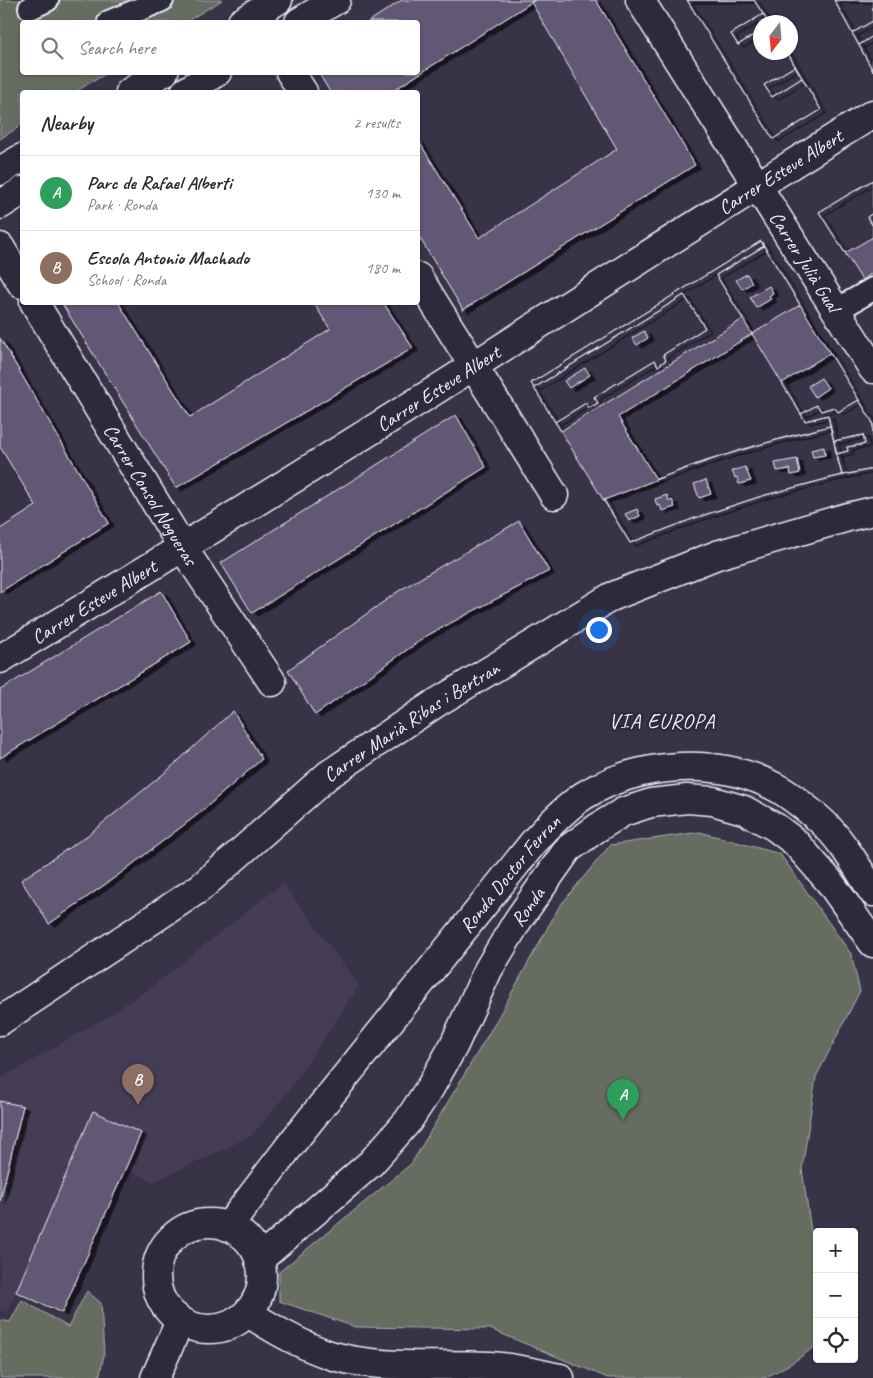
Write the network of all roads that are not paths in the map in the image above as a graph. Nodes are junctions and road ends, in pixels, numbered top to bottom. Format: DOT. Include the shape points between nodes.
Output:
graph roads {
  1 [pos="162,0"];
  2 [pos="278,0"];
  3 [pos="336,0"];
  4 [pos="640,0"];
  5 [pos="114,20"];
  6 [pos="251,20"];
  7 [pos="302,20"];
  8 [pos="159,75"];
  9 [pos="212,75"];
  10 [pos="292,75"];
  11 [pos="133,90"];
  12 [pos="187,90"];
  13 [pos="302,90"];
  14 [pos="873,114"];
  15 [pos="20,159"];
  16 [pos="0,171"];
  17 [pos="756,185"];
  18 [pos="20,192"];
  19 [pos="0,205"];
  20 [pos="0,247"];
  21 [pos="420,280"];
  22 [pos="20,281"];
  23 [pos="873,289"];
  24 [pos="36,305"];
  25 [pos="837,310"];
  26 [pos="473,366"];
  27 [pos="873,369"];
  28 [pos="554,495"];
  29 [pos="873,512"];
  30 [pos="183,548"];
  31 [pos="0,659"];
  32 [pos="272,682"];
  33 [pos="873,892"];
  34 [pos="873,943"];
  35 [pos="0,1021"];
  36 [pos="228,1227"];
  37 [pos="259,1260"];
  38 [pos="248,1313"];
  39 [pos="180,1321"];
  40 [pos="441,1372"];
  41 [pos="155,1378"];
  42 [pos="560,1378"];
  1 -- 5 [label="street"];
  2 -- 6 [label="street"];
  3 -- 7 [label="street"];
  4 -- 17 [label="street, Carrer Julià Gual"];
  8 -- 11 [label="street"];
  9 -- 12 [label="street"];
  10 -- 13 [label="street"];
  14 -- 17 [label="street, Carrer Esteve Albert"];
  15 -- 16 [label="street"];
  17 -- 25 [label="street, Carrer Julià Gual"];
  17 -- 26 [label="street, Carrer Esteve Albert"];
  18 -- 19 [label="street"];
  20 -- 22 [label="street"];
  21 -- 26 [label="street"];
  23 -- 25 [label="street"];
  24 -- 30 [label="street, Carrer Consol Nogueras"];
  25 -- 27 [label="street, Carrer Julià Gual"];
  26 -- 28 [label="street"];
  26 -- 30 [label="street, Carrer Esteve Albert"];
  29 -- 35 [label="street, Carrer Marià Ribas i Bertran" via="717,555 612,597 436,703 328,775 200,888"];
  30 -- 31 [label="street, Carrer Esteve Albert"];
  30 -- 32 [label="street, Carrer Consol Nogueras"];
  33 -- 36 [label="street, Ronda Doctor Ferran" via="820,820 763,782 718,768 691,766 639,772 608,782 582,797 551,822 533,843"];
  34 -- 37 [label="street, Ronda" via="829,881 795,842 744,810 713,801 687,799 623,812 568,849 524,912 488,970 454,1045 408,1121 372,1163"];
  36 -- 37 [label="street" via="247,1240"];
  36 -- 39 [label="street" via="215,1223 200,1224 182,1231 168,1243 159,1260 156,1277 159,1295"];
  37 -- 38 [label="street" via="262,1282 259,1296"];
  38 -- 39 [label="street" via="229,1326 208,1329"];
  38 -- 40 [label="street" via="286,1337 333,1355"];
  39 -- 41 [label="street"];
  40 -- 42 [label="street" via="512,1368"];
}
